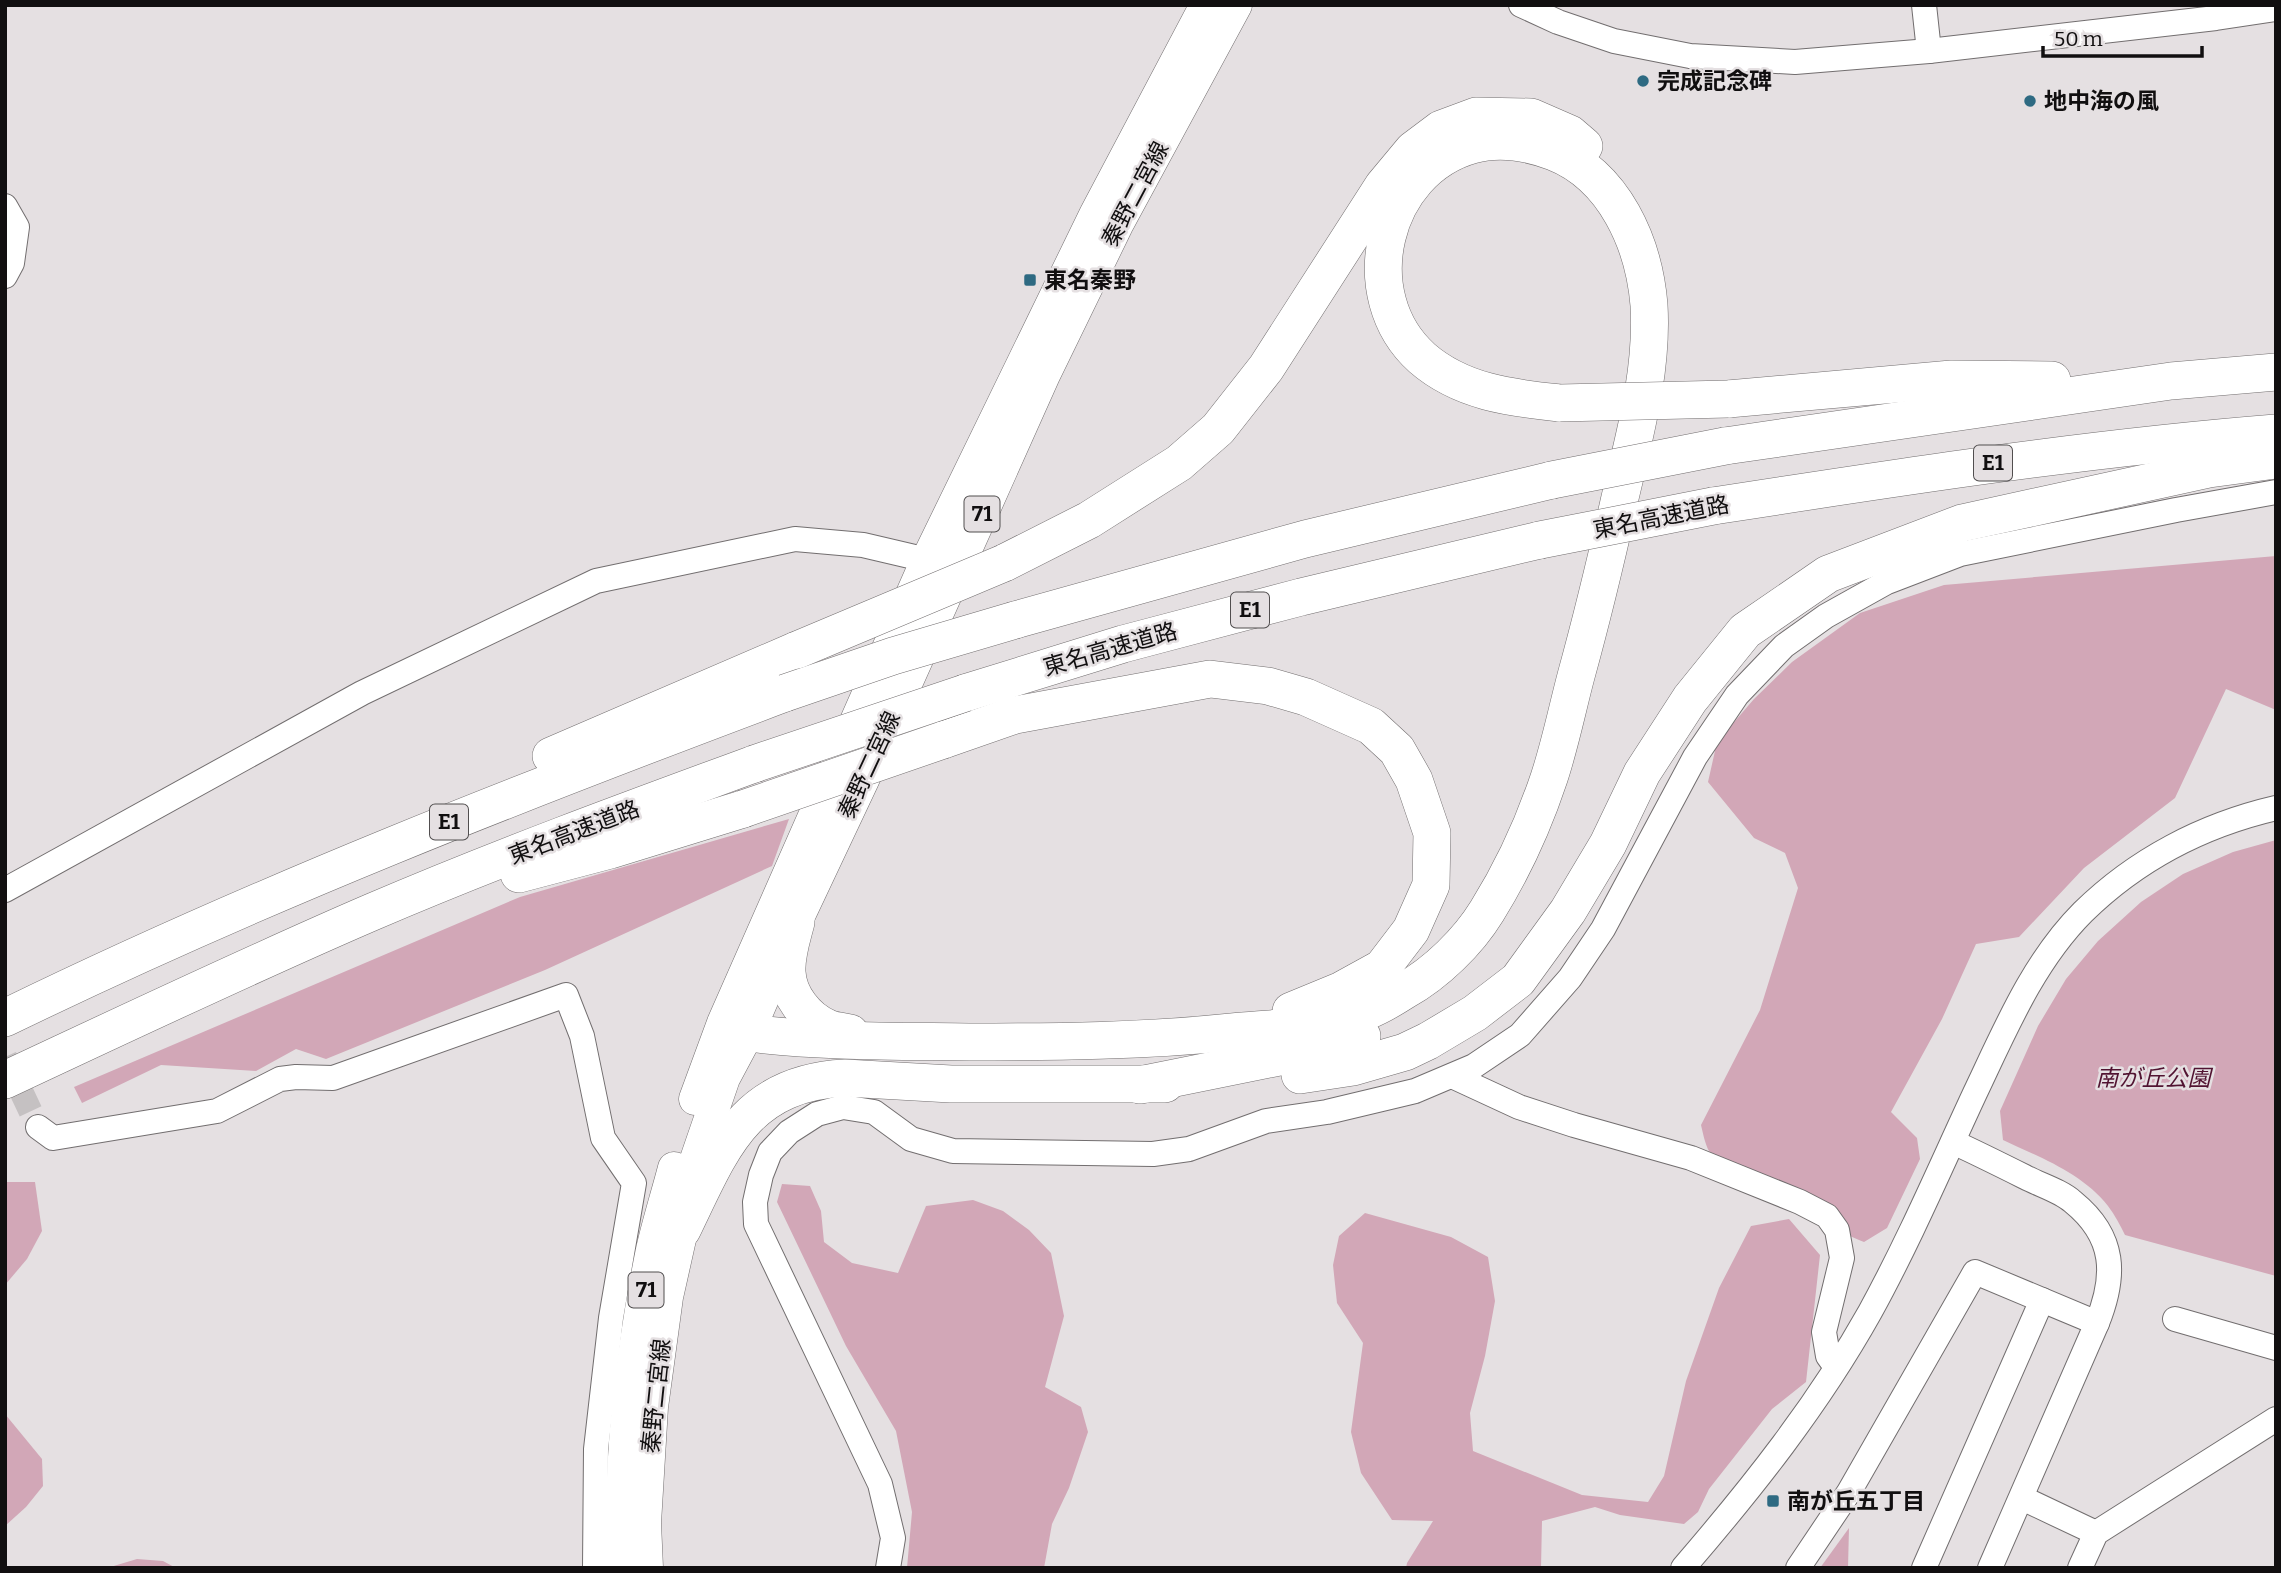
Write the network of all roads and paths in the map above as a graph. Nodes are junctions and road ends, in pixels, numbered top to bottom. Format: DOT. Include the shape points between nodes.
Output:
graph roads {
  1 [pos="1206,5"];
  2 [pos="1236,5"];
  3 [pos="1521,5"];
  4 [pos="1924,5"];
  5 [pos="2276,9"];
  6 [pos="1929,51"];
  7 [pos="5,206"];
  8 [pos="5,276"];
  9 [pos="2276,372"];
  10 [pos="2171,382"];
  11 [pos="2276,433"];
  12 [pos="2276,460"];
  13 [pos="2276,492"];
  14 [pos="927,560"];
  15 [pos="2276,808"];
  16 [pos="5,890"];
  17 [pos="375,911"];
  18 [pos="796,922"];
  19 [pos="117,964"];
  20 [pos="5,1018"];
  21 [pos="736,1028"];
  22 [pos="1238,1032"];
  23 [pos="890,1041"];
  24 [pos="1451,1076"];
  25 [pos="5,1080"];
  26 [pos="951,1084"];
  27 [pos="1140,1085"];
  28 [pos="38,1127"];
  29 [pos="1953,1142"];
  30 [pos="682,1230"];
  31 [pos="2042,1300"];
  32 [pos="2175,1319"];
  33 [pos="2097,1323"];
  34 [pos="2276,1348"];
  35 [pos="1836,1367"];
  36 [pos="2276,1419"];
  37 [pos="2022,1498"];
  38 [pos="2096,1533"];
  39 [pos="596,1568"];
  40 [pos="623,1568"];
  41 [pos="647,1568"];
  42 [pos="887,1568"];
  43 [pos="1683,1568"];
  44 [pos="1798,1568"];
  45 [pos="1924,1568"];
  46 [pos="1990,1568"];
  47 [pos="2080,1568"];
  1 -- 14 [label="main road, 秦野二宮線 / 71" via="1095,215"];
  2 -- 18 [label="main road, 秦野二宮線 / 71" via="1117,225 1044,375"];
  3 -- 6 [label="street" via="1614,41 1690,56 1795,62"];
  4 -- 6 [label="street"];
  5 -- 6 [label="street"];
  7 -- 8 [label="street" via="17,227 12,263"];
  9 -- 10 [label="highway, E1"];
  10 -- 19 [label="highway, E1, bridge" via="1725,446 1552,480 1305,539 1015,620 785,693 388,846"];
  10 -- 22 [label="highway, bridge" via="1952,379 1728,400 1560,402 1510,397 1460,382 1424,360 1408,343 1387,296 1383,271 1389,223 1421,176 1444,157 1492,141 1519,142 1568,158 1609,194 1639,249 1649,304 1645,387 1608,555 1549,778 1485,916 1451,955 1421,980 1365,1013"];
  11 -- 17 [label="highway, 東名高速道路 / E1, bridge" via="1964,467 1713,506 1540,540 1301,597 1123,643 754,764"];
  12 -- 27 [label="highway" via="2210,469 1962,523 1828,573 1745,631 1690,699 1642,773 1608,844 1568,911 1518,980 1475,1013 1405,1052 1353,1067 1258,1079"];
  13 -- 24 [label="street" via="1960,554 1887,582 1816,623 1784,646 1737,695 1695,757 1614,909 1570,978 1520,1035"];
  14 -- 16 [label="street" via="863,545 795,539 596,581 362,693"];
  14 -- 21 [label="main road, 秦野二宮線 / 71"];
  15 -- 29 [label="street" via="2216,825 2169,847 2082,913 2047,955 2012,1014"];
  17 -- 22 [label="highway, bridge" via="610,850 1015,715 1210,679 1268,686 1306,697 1371,726 1397,750 1414,780 1432,833 1431,885 1411,930 1382,968 1342,990"];
  17 -- 25 [label="highway, 東名高速道路 / E1"];
  18 -- 21 [label="main road, 秦野二宮線 / 71"];
  18 -- 23 [label="highway" via="787,974 792,994 806,1014 828,1028"];
  19 -- 20 [label="highway, E1"];
  19 -- 27 [label="highway, bridge" via="576,745 1004,563 1089,520 1179,463 1217,429 1266,368 1383,186 1413,150 1441,129 1476,116 1531,117 1570,134 1606,164 1637,200 1657,242 1671,300 1661,415 1626,576 1566,786 1530,874 1485,954 1443,993 1397,1021 1355,1039"];
  21 -- 23 [label="highway" via="802,1039"];
  21 -- 26 [label="highway" via="793,1052"];
  21 -- 30 [label="main road, 秦野二宮線 / 71" via="692,1171"];
  21 -- 40 [label="main road, 秦野二宮線 / 71" via="685,1128 652,1249 627,1405"];
  22 -- 23 [label="highway" via="1163,1039"];
  24 -- 35 [label="street" via="1519,1107 1692,1158 1828,1216 1837,1230 1842,1258 1824,1332 1828,1356"];
  24 -- 42 [label="street" via="1416,1091 1266,1121 1189,1149 1153,1154 953,1151 911,1139 874,1112 843,1107 817,1114 789,1132 770,1152 761,1175 756,1224 880,1484 893,1538"];
  26 -- 27 [label="highway"];
  26 -- 30 [label="highway" via="836,1078 802,1083 777,1093 746,1117 734,1133"];
  28 -- 39 [label="street" via="53,1138 217,1111 280,1079 333,1078 566,995 582,1036 603,1138 634,1183 611,1318 596,1449"];
  29 -- 33 [label="street" via="2072,1200 2092,1221 2105,1243 2110,1266 2108,1295"];
  29 -- 35 [label="street" via="1898,1258"];
  30 -- 41 [label="main road, 秦野二宮線 / 71" via="667,1297 652,1407"];
  31 -- 33 [label="street"];
  31 -- 44 [label="street" via="1975,1272 1849,1492"];
  31 -- 45 [label="street"];
  32 -- 34 [label="street" via="2210,1323"];
  33 -- 37 [label="street"];
  35 -- 43 [label="street" via="1733,1510"];
  36 -- 38 [label="street"];
  37 -- 38 [label="street"];
  37 -- 46 [label="street"];
  38 -- 47 [label="street"];
}
